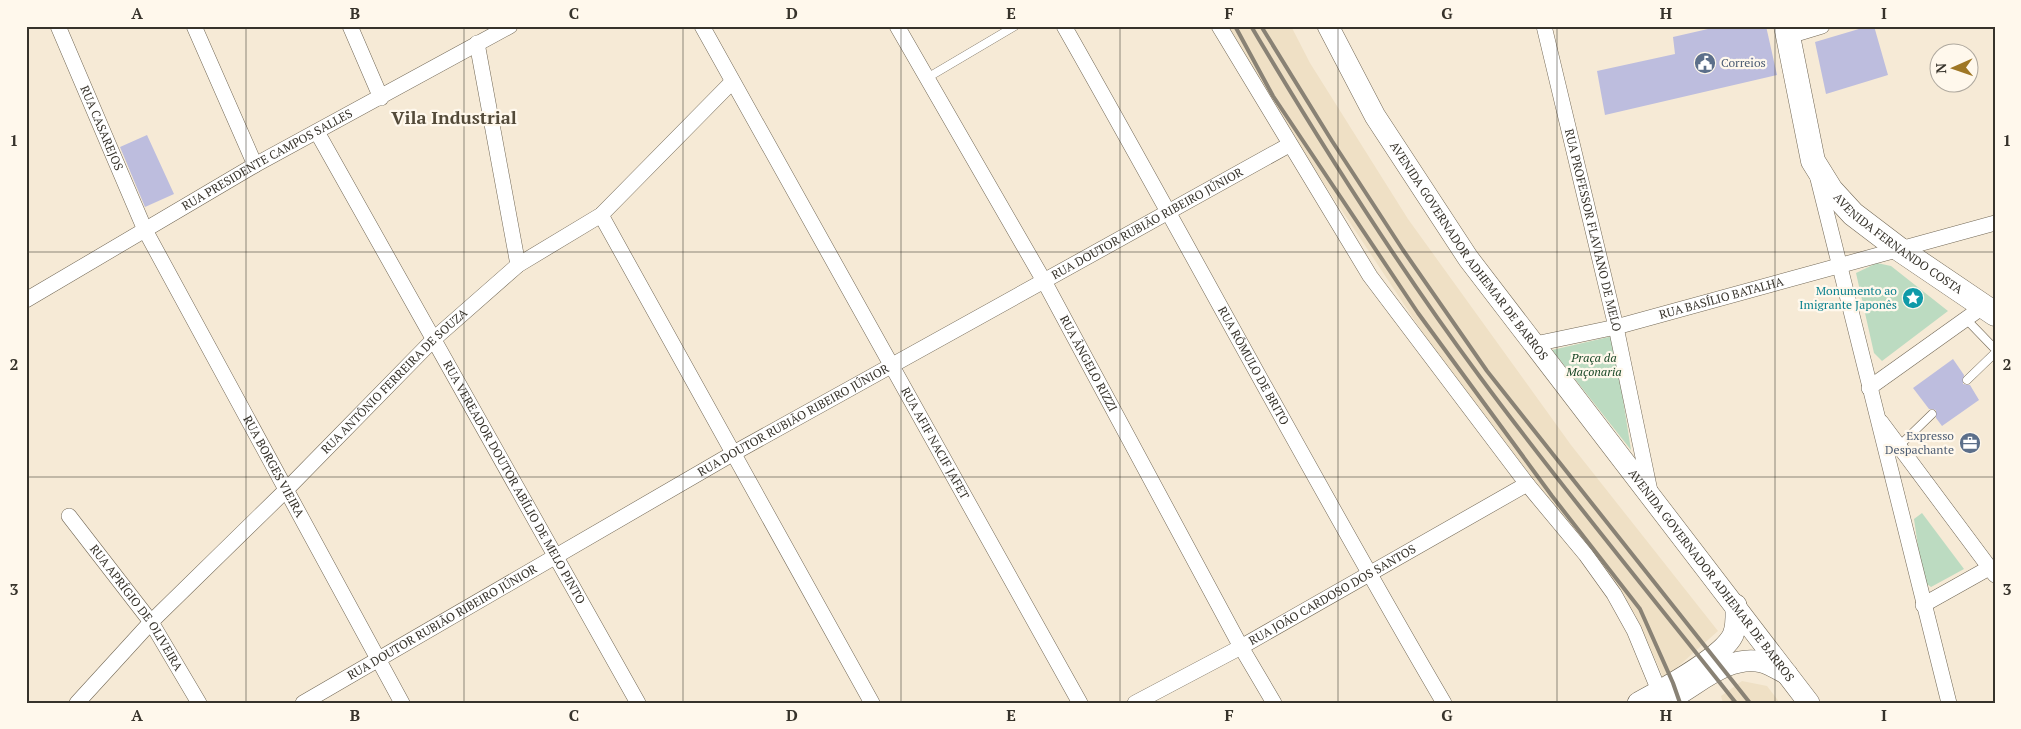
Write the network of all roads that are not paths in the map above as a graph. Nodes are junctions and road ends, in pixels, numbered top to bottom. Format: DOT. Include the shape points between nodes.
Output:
graph roads {
  1 [pos="58,26"];
  2 [pos="194,26"];
  3 [pos="350,26"];
  4 [pos="510,26"];
  5 [pos="702,26"];
  6 [pos="898,26"];
  7 [pos="1016,26"];
  8 [pos="1064,26"];
  9 [pos="1219,26"];
  10 [pos="1328,26"];
  11 [pos="1544,26"];
  12 [pos="1822,26"];
  13 [pos="1787,31"];
  14 [pos="477,43"];
  15 [pos="927,78"];
  16 [pos="732,82"];
  17 [pos="381,98"];
  18 [pos="318,132"];
  19 [pos="1290,146"];
  20 [pos="1813,161"];
  21 [pos="254,165"];
  22 [pos="1169,210"];
  23 [pos="601,214"];
  24 [pos="1995,223"];
  25 [pos="145,230"];
  26 [pos="1899,249"];
  27 [pos="518,265"];
  28 [pos="1839,268"];
  29 [pos="1044,281"];
  30 [pos="26,300"];
  31 [pos="1981,313"];
  32 [pos="1616,327"];
  33 [pos="435,338"];
  34 [pos="1535,344"];
  35 [pos="1995,349"];
  36 [pos="1995,353"];
  37 [pos="892,365"];
  38 [pos="1966,380"];
  39 [pos="1869,388"];
  40 [pos="1932,414"];
  41 [pos="1892,449"];
  42 [pos="732,454"];
  43 [pos="1527,484"];
  44 [pos="285,490"];
  45 [pos="1650,493"];
  46 [pos="69,516"];
  47 [pos="557,555"];
  48 [pos="1368,572"];
  49 [pos="1992,572"];
  50 [pos="1736,605"];
  51 [pos="1923,605"];
  52 [pos="151,622"];
  53 [pos="1241,646"];
  54 [pos="378,659"];
  55 [pos="1789,675"];
  56 [pos="1663,699"];
  57 [pos="77,703"];
  58 [pos="199,703"];
  59 [pos="302,703"];
  60 [pos="402,703"];
  61 [pos="638,703"];
  62 [pos="872,703"];
  63 [pos="1080,703"];
  64 [pos="1135,703"];
  65 [pos="1274,703"];
  66 [pos="1444,703"];
  67 [pos="1638,703"];
  68 [pos="1809,703"];
  69 [pos="1949,703"];
  1 -- 25 [label="street, RUA CASAREJOS"];
  2 -- 21 [label="street"];
  3 -- 17 [label="street"];
  4 -- 14 [label="street, RUA PRESIDENTE CAMPOS SALLES"];
  5 -- 16 [label="street, RUA AFIF NACIF JAFET"];
  6 -- 15 [label="street, RUA ÂNGELO RIZZI"];
  7 -- 15 [label="lane"];
  8 -- 22 [label="street, RUA RÔMULO DE BRITO"];
  9 -- 19 [label="street"];
  10 -- 34 [label="main road, AVENIDA GOVERNADOR ADHEMAR DE BARROS" via="1375,116 1468,258"];
  11 -- 32 [label="street, RUA PROFESSOR FLAVIANO DE MELO"];
  12 -- 13 [label="street"];
  13 -- 20 [label="main road"];
  14 -- 17 [label="street, RUA PRESIDENTE CAMPOS SALLES"];
  14 -- 27 [label="street"];
  15 -- 29 [label="street, RUA ÂNGELO RIZZI"];
  16 -- 23 [label="street, RUA ANTÔNIO FERREIRA DE SOUZA"];
  16 -- 37 [label="street, RUA AFIF NACIF JAFET"];
  17 -- 18 [label="street, RUA PRESIDENTE CAMPOS SALLES"];
  18 -- 21 [label="street, RUA PRESIDENTE CAMPOS SALLES"];
  18 -- 33 [label="street, RUA VEREADOR DOUTOR ABÍLIO DE MELO PINTO"];
  19 -- 22 [label="street, RUA DOUTOR RUBIÃO RIBEIRO JÚNIOR"];
  19 -- 43 [label="street" via="1370,276"];
  20 -- 26 [label="main road, AVENIDA FERNANDO COSTA" via="1831,190 1853,214"];
  20 -- 28 [label="street"];
  21 -- 25 [label="street, RUA PRESIDENTE CAMPOS SALLES"];
  22 -- 29 [label="street, RUA DOUTOR RUBIÃO RIBEIRO JÚNIOR"];
  22 -- 48 [label="street, RUA RÔMULO DE BRITO"];
  23 -- 27 [label="street, RUA ANTÔNIO FERREIRA DE SOUZA"];
  23 -- 42 [label="street"];
  24 -- 26 [label="street, RUA BASÍLIO BATALHA"];
  25 -- 30 [label="street, RUA PRESIDENTE CAMPOS SALLES"];
  25 -- 44 [label="street, RUA BORGES VIEIRA"];
  26 -- 28 [label="street, RUA BASÍLIO BATALHA"];
  26 -- 31 [label="main road, AVENIDA FERNANDO COSTA"];
  27 -- 33 [label="street, RUA ANTÔNIO FERREIRA DE SOUZA"];
  28 -- 32 [label="street, RUA BASÍLIO BATALHA"];
  28 -- 39 [label="street"];
  29 -- 37 [label="street, RUA DOUTOR RUBIÃO RIBEIRO JÚNIOR"];
  29 -- 53 [label="street, RUA ÂNGELO RIZZI"];
  31 -- 35 [label="lane"];
  31 -- 39 [label="street"];
  32 -- 34 [label="street, RUA BASÍLIO BATALHA"];
  32 -- 45 [label="street, RUA PROFESSOR FLAVIANO DE MELO"];
  33 -- 44 [label="street, RUA ANTÔNIO FERREIRA DE SOUZA"];
  33 -- 47 [label="street, RUA VEREADOR DOUTOR ABÍLIO DE MELO PINTO"];
  34 -- 45 [label="main road, AVENIDA GOVERNADOR ADHEMAR DE BARROS"];
  36 -- 38 [label="lane"];
  37 -- 42 [label="street, RUA DOUTOR RUBIÃO RIBEIRO JÚNIOR"];
  37 -- 63 [label="street, RUA AFIF NACIF JAFET"];
  39 -- 41 [label="street"];
  40 -- 41 [label="lane"];
  41 -- 49 [label="street"];
  41 -- 51 [label="street"];
  42 -- 47 [label="street, RUA DOUTOR RUBIÃO RIBEIRO JÚNIOR"];
  42 -- 62 [label="street"];
  43 -- 48 [label="street, RUA JOÃO CARDOSO DOS SANTOS"];
  43 -- 56 [label="street" via="1614,594 1634,630"];
  44 -- 52 [label="street, RUA ANTÔNIO FERREIRA DE SOUZA"];
  44 -- 54 [label="street, RUA BORGES VIEIRA"];
  45 -- 50 [label="main road, AVENIDA GOVERNADOR ADHEMAR DE BARROS" via="1684,542"];
  46 -- 52 [label="street, RUA APRÍGIO DE OLIVEIRA"];
  47 -- 54 [label="street, RUA DOUTOR RUBIÃO RIBEIRO JÚNIOR"];
  47 -- 61 [label="street, RUA VEREADOR DOUTOR ABÍLIO DE MELO PINTO"];
  48 -- 53 [label="street, RUA JOÃO CARDOSO DOS SANTOS"];
  48 -- 66 [label="street, RUA RÔMULO DE BRITO"];
  49 -- 51 [label="street"];
  50 -- 55 [label="main road, AVENIDA GOVERNADOR ADHEMAR DE BARROS"];
  50 -- 56 [label="main road" via="1736,624 1726,644"];
  51 -- 69 [label="street"];
  52 -- 57 [label="street, RUA ANTÔNIO FERREIRA DE SOUZA"];
  52 -- 58 [label="street, RUA APRÍGIO DE OLIVEIRA"];
  53 -- 64 [label="street, RUA JOÃO CARDOSO DOS SANTOS"];
  53 -- 65 [label="street, RUA ÂNGELO RIZZI"];
  54 -- 59 [label="street, RUA DOUTOR RUBIÃO RIBEIRO JÚNIOR"];
  54 -- 60 [label="street, RUA BORGES VIEIRA"];
  55 -- 56 [label="main road" via="1764,662 1736,661"];
  55 -- 68 [label="main road, AVENIDA GOVERNADOR ADHEMAR DE BARROS"];
  56 -- 67 [label="main road"];
}
